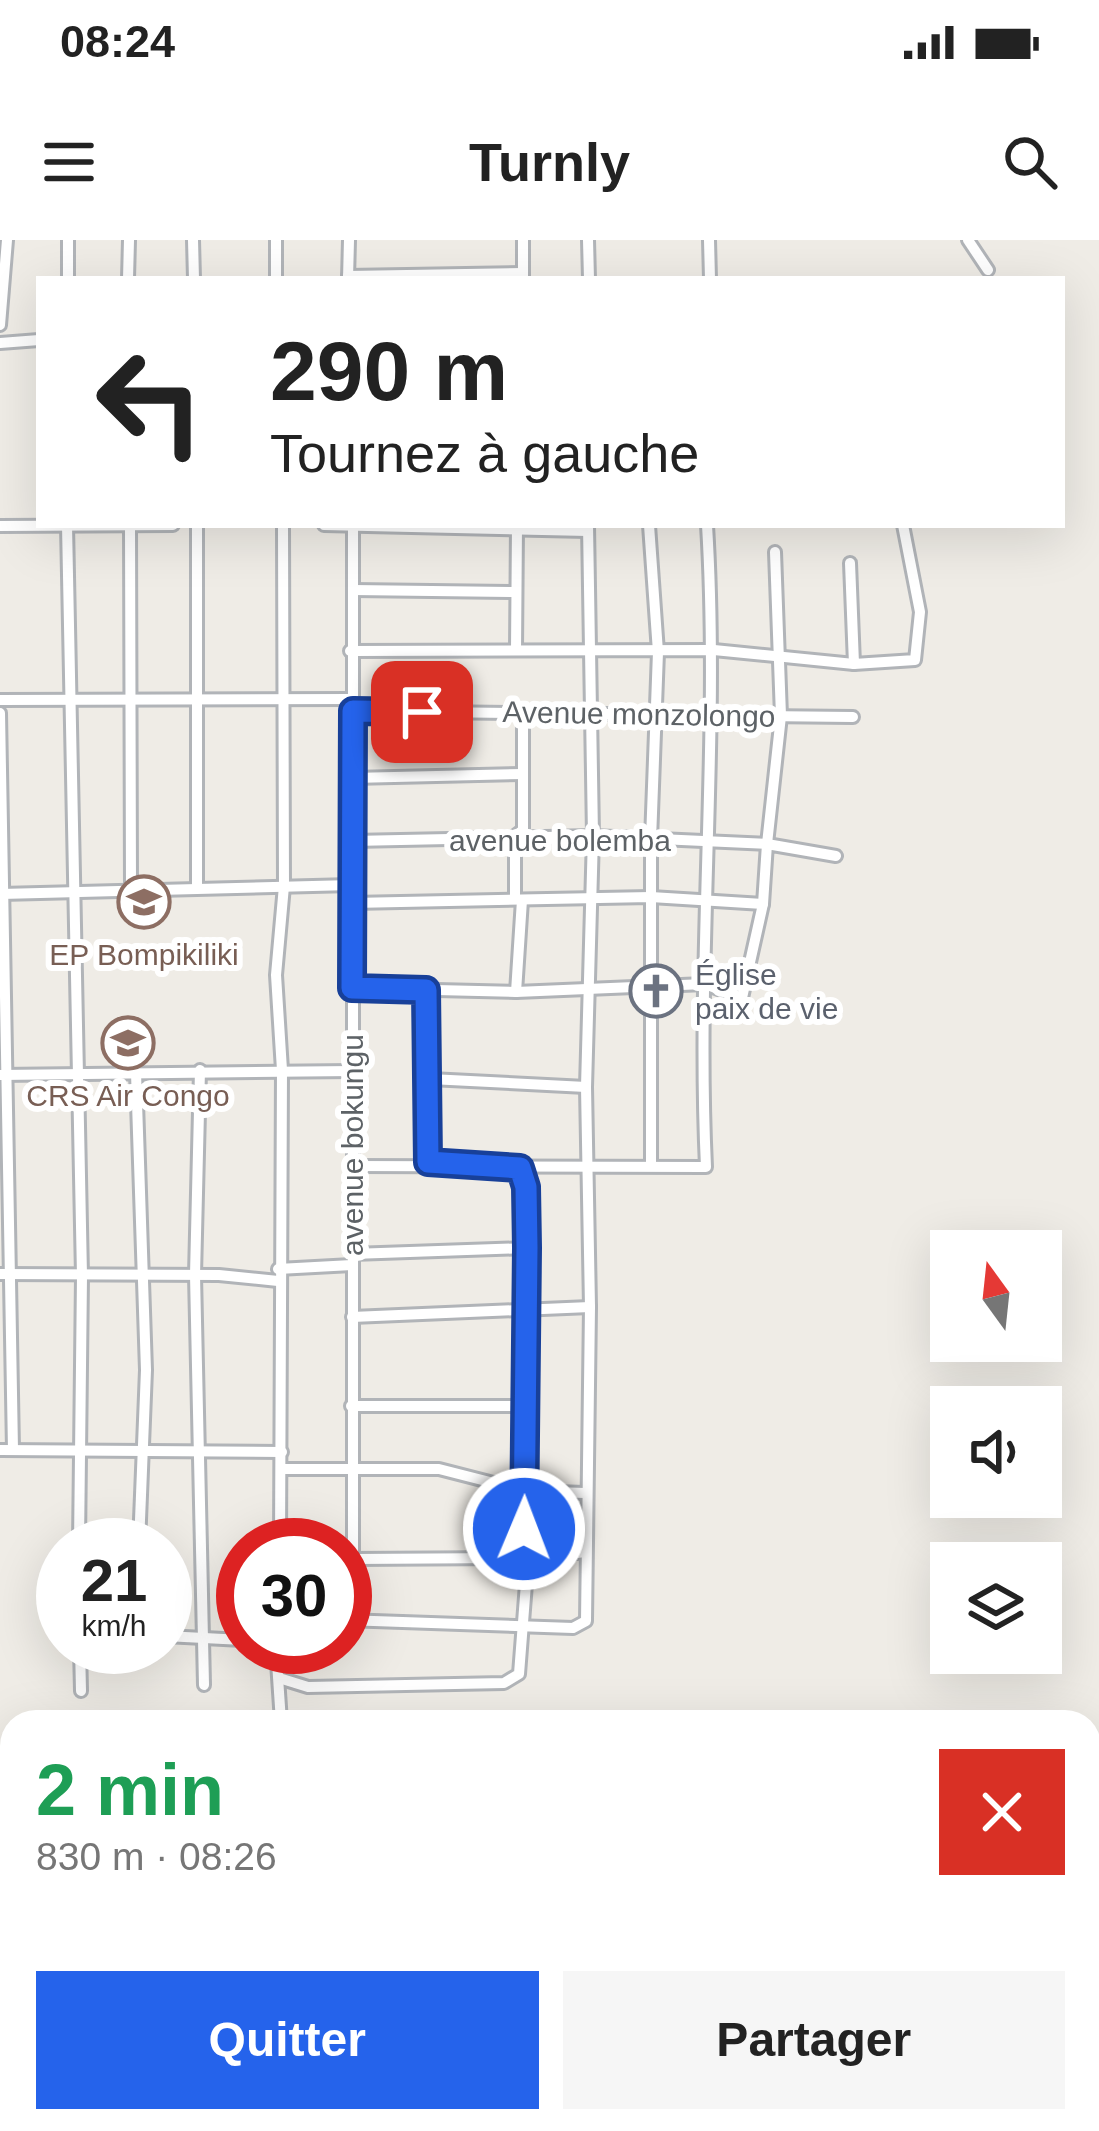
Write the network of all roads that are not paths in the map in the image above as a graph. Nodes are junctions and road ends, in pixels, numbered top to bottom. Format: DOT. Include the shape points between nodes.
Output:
graph roads {
  1 [pos="8,240"];
  2 [pos="68,240"];
  3 [pos="129,240"];
  4 [pos="194,240"];
  5 [pos="276,240"];
  6 [pos="349,240"];
  7 [pos="523,240"];
  8 [pos="587,240"];
  9 [pos="709,240"];
  10 [pos="968,240"];
  11 [pos="988,270"];
  12 [pos="68,276"];
  13 [pos="128,276"];
  14 [pos="194,276"];
  15 [pos="276,276"];
  16 [pos="348,276"];
  17 [pos="523,276"];
  18 [pos="589,276"];
  19 [pos="710,276"];
  20 [pos="0,325"];
  21 [pos="36,340"];
  22 [pos="0,343"];
  23 [pos="0,526"];
  24 [pos="36,526"];
  25 [pos="67,528"];
  26 [pos="130,528"];
  27 [pos="197,528"];
  28 [pos="283,528"];
  29 [pos="353,528"];
  30 [pos="517,528"];
  31 [pos="588,528"];
  32 [pos="649,528"];
  33 [pos="706,528"];
  34 [pos="904,528"];
  35 [pos="775,552"];
  36 [pos="850,563"];
  37 [pos="353,590"];
  38 [pos="516,592"];
  39 [pos="516,650"];
  40 [pos="589,650"];
  41 [pos="714,650"];
  42 [pos="350,651"];
  43 [pos="658,652"];
  44 [pos="780,654"];
  45 [pos="854,664"];
  46 [pos="131,698"];
  47 [pos="0,700"];
  48 [pos="284,700"];
  49 [pos="70,701"];
  50 [pos="196,701"];
  51 [pos="353,705"];
  52 [pos="592,712"];
  53 [pos="0,713"];
  54 [pos="712,713"];
  55 [pos="653,714"];
  56 [pos="523,715"];
  57 [pos="781,716"];
  58 [pos="854,717"];
  59 [pos="524,774"];
  60 [pos="352,778"];
  61 [pos="515,836"];
  62 [pos="593,836"];
  63 [pos="651,839"];
  64 [pos="352,841"];
  65 [pos="708,841"];
  66 [pos="767,844"];
  67 [pos="836,856"];
  68 [pos="352,885"];
  69 [pos="284,886"];
  70 [pos="131,888"];
  71 [pos="197,888"];
  72 [pos="70,892"];
  73 [pos="3,894"];
  74 [pos="592,897"];
  75 [pos="651,897"];
  76 [pos="706,899"];
  77 [pos="518,900"];
  78 [pos="352,903"];
  79 [pos="764,904"];
  80 [pos="705,984"];
  81 [pos="352,988"];
  82 [pos="652,989"];
  83 [pos="426,990"];
  84 [pos="592,991"];
  85 [pos="516,992"];
  86 [pos="200,1070"];
  87 [pos="282,1070"];
  88 [pos="78,1071"];
  89 [pos="353,1071"];
  90 [pos="136,1073"];
  91 [pos="5,1075"];
  92 [pos="430,1079"];
  93 [pos="586,1087"];
  94 [pos="428,1162"];
  95 [pos="353,1166"];
  96 [pos="651,1166"];
  97 [pos="520,1168"];
  98 [pos="585,1168"];
  99 [pos="527,1248"];
  100 [pos="352,1259"];
  101 [pos="5,1274"];
  102 [pos="139,1275"];
  103 [pos="195,1275"];
  104 [pos="278,1275"];
  105 [pos="82,1276"];
  106 [pos="590,1307"];
  107 [pos="526,1311"];
  108 [pos="352,1317"];
  109 [pos="351,1406"];
  110 [pos="526,1406"];
  111 [pos="142,1449"];
  112 [pos="6,1450"];
  113 [pos="78,1450"];
  114 [pos="203,1452"];
  115 [pos="282,1452"];
  116 [pos="283,1469"];
  117 [pos="350,1469"];
  118 [pos="525,1491"];
  119 [pos="585,1493"];
  120 [pos="79,1518"];
  121 [pos="140,1518"];
  122 [pos="281,1518"];
  123 [pos="351,1518"];
  124 [pos="586,1552"];
  125 [pos="528,1558"];
  126 [pos="372,1559"];
  127 [pos="372,1621"];
  128 [pos="524,1624"];
  129 [pos="192,1637"];
  130 [pos="203,1638"];
  131 [pos="216,1639"];
  132 [pos="81,1674"];
  133 [pos="279,1674"];
  134 [pos="279,1678"];
  135 [pos="204,1685"];
  136 [pos="81,1691"];
  137 [pos="280,1710"];
  1 -- 20 [label="street"];
  2 -- 12 [label="street"];
  3 -- 13 [label="street"];
  4 -- 14 [label="street"];
  5 -- 15 [label="street"];
  6 -- 16 [label="street"];
  7 -- 17 [label="street"];
  8 -- 18 [label="street"];
  9 -- 19 [label="street"];
  10 -- 11 [label="street"];
  21 -- 22 [label="street"];
  23 -- 24 [label="street"];
  25 -- 49 [label="street"];
  26 -- 46 [label="street"];
  27 -- 50 [label="street"];
  28 -- 48 [label="street"];
  29 -- 37 [label="street, avenue bokungu"];
  30 -- 38 [label="street"];
  31 -- 40 [label="street"];
  32 -- 43 [label="street"];
  33 -- 41 [label="street"];
  34 -- 45 [label="street" via="920,649 915,660"];
  35 -- 44 [label="street"];
  36 -- 45 [label="street"];
  37 -- 38 [label="street"];
  37 -- 42 [label="street, avenue bokungu"];
  38 -- 39 [label="street"];
  39 -- 40 [label="street"];
  39 -- 42 [label="street"];
  40 -- 43 [label="street"];
  40 -- 52 [label="street"];
  41 -- 43 [label="street"];
  41 -- 44 [label="street"];
  41 -- 54 [label="street"];
  42 -- 51 [label="street, avenue bokungu"];
  43 -- 55 [label="street"];
  44 -- 45 [label="street"];
  44 -- 57 [label="street"];
  46 -- 49 [label="street, Avenue monzolongo"];
  46 -- 50 [label="street, Avenue monzolongo"];
  46 -- 70 [label="street"];
  47 -- 49 [label="street, Avenue monzolongo"];
  48 -- 50 [label="street, Avenue monzolongo"];
  48 -- 51 [label="street, Avenue monzolongo"];
  48 -- 69 [label="street"];
  49 -- 72 [label="street"];
  50 -- 71 [label="street"];
  51 -- 56 [label="street, Avenue monzolongo"];
  51 -- 60 [label="street, avenue bokungu"];
  52 -- 55 [label="street, Avenue monzolongo"];
  52 -- 56 [label="street, Avenue monzolongo"];
  52 -- 62 [label="street"];
  53 -- 73 [label="street"];
  54 -- 55 [label="street, Avenue monzolongo"];
  54 -- 57 [label="street, Avenue monzolongo"];
  54 -- 65 [label="street"];
  55 -- 63 [label="street"];
  56 -- 59 [label="street"];
  57 -- 58 [label="street, Avenue monzolongo"];
  57 -- 66 [label="street"];
  59 -- 60 [label="street"];
  59 -- 61 [label="street" via="523,830"];
  60 -- 64 [label="street, avenue bokungu"];
  61 -- 62 [label="street, avenue bolemba"];
  61 -- 64 [label="street, avenue bolemba"];
  61 -- 77 [label="street"];
  62 -- 63 [label="street, avenue bolemba"];
  62 -- 74 [label="street"];
  63 -- 65 [label="street, avenue bolemba"];
  63 -- 75 [label="street"];
  64 -- 68 [label="street, avenue bokungu"];
  65 -- 66 [label="street, avenue bolemba"];
  65 -- 76 [label="street"];
  66 -- 67 [label="street, avenue bolemba"];
  66 -- 79 [label="street"];
  68 -- 69 [label="street"];
  68 -- 78 [label="street, avenue bokungu"];
  69 -- 71 [label="street"];
  69 -- 87 [label="street" via="276,975"];
  70 -- 71 [label="street"];
  70 -- 72 [label="street"];
  72 -- 73 [label="street"];
  72 -- 88 [label="street"];
  73 -- 91 [label="street"];
  74 -- 75 [label="street"];
  74 -- 77 [label="street"];
  74 -- 84 [label="street"];
  75 -- 76 [label="street"];
  75 -- 82 [label="street"];
  76 -- 79 [label="street"];
  76 -- 80 [label="street"];
  77 -- 78 [label="street"];
  77 -- 85 [label="street"];
  78 -- 81 [label="street, avenue bokungu"];
  79 -- 80 [label="street" via="745,997"];
  80 -- 82 [label="street"];
  80 -- 96 [label="street" via="706,1167"];
  81 -- 83 [label="street"];
  81 -- 89 [label="street, avenue bokungu"];
  82 -- 84 [label="street"];
  82 -- 96 [label="street"];
  83 -- 85 [label="street"];
  83 -- 92 [label="street"];
  84 -- 85 [label="street"];
  84 -- 93 [label="street"];
  86 -- 87 [label="street"];
  86 -- 90 [label="street"];
  86 -- 103 [label="street"];
  87 -- 89 [label="street"];
  87 -- 104 [label="street"];
  88 -- 90 [label="street"];
  88 -- 91 [label="street"];
  88 -- 105 [label="street"];
  89 -- 95 [label="street, avenue bokungu"];
  90 -- 102 [label="street"];
  91 -- 101 [label="street"];
  92 -- 93 [label="street"];
  92 -- 94 [label="street"];
  93 -- 98 [label="street"];
  94 -- 95 [label="street"];
  94 -- 97 [label="street"];
  95 -- 100 [label="street, avenue bokungu"];
  96 -- 98 [label="street"];
  97 -- 98 [label="street"];
  97 -- 99 [label="street"];
  98 -- 106 [label="street"];
  99 -- 100 [label="street"];
  99 -- 107 [label="street"];
  100 -- 104 [label="street"];
  100 -- 108 [label="street, avenue bokungu"];
  101 -- 105 [label="street"];
  101 -- 112 [label="street"];
  102 -- 103 [label="street"];
  102 -- 105 [label="street"];
  102 -- 111 [label="street"];
  103 -- 104 [label="street"];
  103 -- 114 [label="street"];
  104 -- 115 [label="street"];
  105 -- 113 [label="street"];
  106 -- 107 [label="street"];
  106 -- 119 [label="street"];
  107 -- 108 [label="street"];
  107 -- 110 [label="street"];
  108 -- 109 [label="street, avenue bokungu"];
  109 -- 110 [label="street"];
  109 -- 117 [label="street, avenue bokungu"];
  110 -- 118 [label="street"];
  111 -- 113 [label="street"];
  111 -- 114 [label="street"];
  111 -- 121 [label="street"];
  112 -- 113 [label="street"];
  113 -- 120 [label="street"];
  114 -- 115 [label="street"];
  114 -- 130 [label="street"];
  115 -- 116 [label="street"];
  116 -- 117 [label="street"];
  116 -- 122 [label="street"];
  117 -- 118 [label="street" via="439,1469"];
  117 -- 123 [label="street, avenue bokungu"];
  118 -- 119 [label="street"];
  118 -- 125 [label="street"];
  119 -- 124 [label="street"];
  124 -- 125 [label="street"];
  124 -- 128 [label="street" via="586,1621 573,1628"];
  125 -- 126 [label="street"];
  125 -- 128 [label="street"];
  127 -- 128 [label="street"];
  128 -- 134 [label="street" via="523,1664 504,1683 308,1687"];
  129 -- 130 [label="street"];
  130 -- 131 [label="street"];
  130 -- 135 [label="street"];
  132 -- 136 [label="street"];
  133 -- 134 [label="street"];
  134 -- 137 [label="street"];
}
